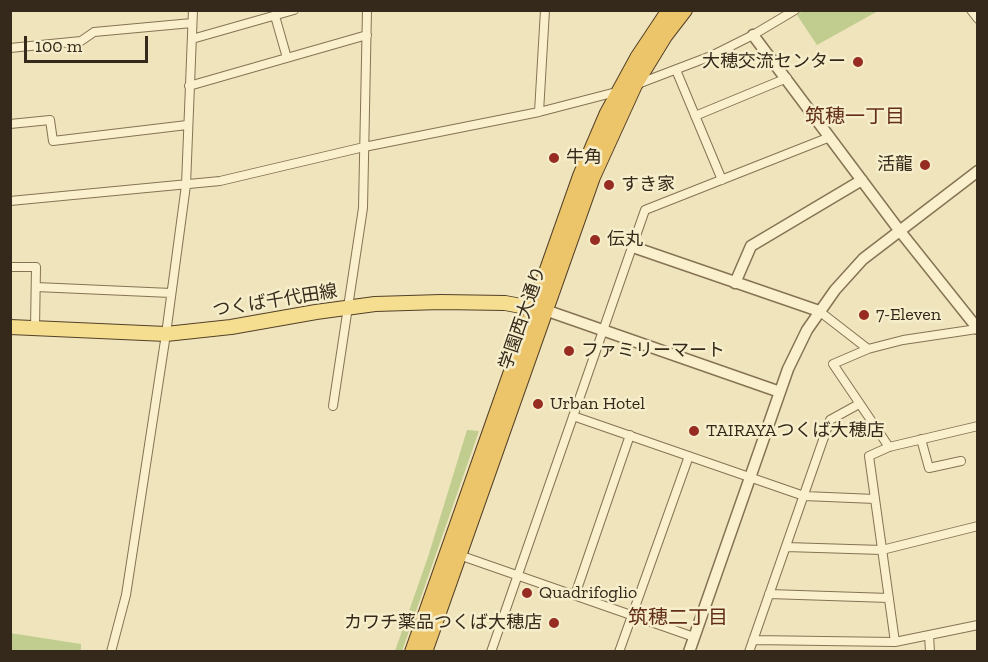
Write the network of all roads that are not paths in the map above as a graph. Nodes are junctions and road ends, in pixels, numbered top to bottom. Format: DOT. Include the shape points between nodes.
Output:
graph roads {
  1 [pos="193,10"];
  2 [pos="294,10"];
  3 [pos="367,10"];
  4 [pos="545,10"];
  5 [pos="669,10"];
  6 [pos="685,10"];
  7 [pos="795,10"];
  8 [pos="971,10"];
  9 [pos="275,16"];
  10 [pos="978,19"];
  11 [pos="192,23"];
  12 [pos="753,35"];
  13 [pos="367,36"];
  14 [pos="192,39"];
  15 [pos="10,48"];
  16 [pos="287,58"];
  17 [pos="676,70"];
  18 [pos="786,78"];
  19 [pos="635,85"];
  20 [pos="189,86"];
  21 [pos="620,91"];
  22 [pos="539,112"];
  23 [pos="695,116"];
  24 [pos="10,124"];
  25 [pos="187,125"];
  26 [pos="830,137"];
  27 [pos="364,147"];
  28 [pos="978,171"];
  29 [pos="722,180"];
  30 [pos="862,180"];
  31 [pos="186,185"];
  32 [pos="10,201"];
  33 [pos="899,230"];
  34 [pos="633,247"];
  35 [pos="10,267"];
  36 [pos="735,283"];
  37 [pos="36,287"];
  38 [pos="171,293"];
  39 [pos="349,307"];
  40 [pos="540,309"];
  41 [pos="819,311"];
  42 [pos="10,327"];
  43 [pos="35,328"];
  44 [pos="978,329"];
  45 [pos="603,331"];
  46 [pos="166,334"];
  47 [pos="868,349"];
  48 [pos="780,392"];
  49 [pos="859,404"];
  50 [pos="333,406"];
  51 [pos="573,416"];
  52 [pos="978,426"];
  53 [pos="630,435"];
  54 [pos="921,440"];
  55 [pos="888,447"];
  56 [pos="689,456"];
  57 [pos="961,461"];
  58 [pos="750,477"];
  59 [pos="804,496"];
  60 [pos="875,499"];
  61 [pos="978,526"];
  62 [pos="786,547"];
  63 [pos="882,550"];
  64 [pos="459,555"];
  65 [pos="517,576"];
  66 [pos="770,594"];
  67 [pos="575,596"];
  68 [pos="889,598"];
  69 [pos="632,615"];
  70 [pos="978,625"];
  71 [pos="929,635"];
  72 [pos="694,637"];
  73 [pos="753,640"];
  74 [pos="896,642"];
  75 [pos="111,651"];
  76 [pos="412,651"];
  77 [pos="425,651"];
  78 [pos="491,651"];
  79 [pos="620,651"];
  80 [pos="689,651"];
  81 [pos="749,651"];
  82 [pos="930,651"];
  1 -- 11 [label="street"];
  2 -- 9 [label="street"];
  3 -- 13 [label="street"];
  4 -- 22 [label="street"];
  5 -- 21 [label="highway, 学園西大通り"];
  6 -- 19 [label="highway, 学園西大通り"];
  7 -- 12 [label="street"];
  8 -- 10 [label="street"];
  9 -- 14 [label="street"];
  9 -- 16 [label="street"];
  11 -- 14 [label="street"];
  11 -- 15 [label="street" via="94,32 81,41"];
  12 -- 17 [label="street"];
  12 -- 18 [label="street"];
  13 -- 16 [label="street"];
  13 -- 27 [label="street"];
  14 -- 20 [label="street"];
  16 -- 20 [label="street"];
  17 -- 19 [label="street"];
  17 -- 23 [label="street"];
  18 -- 23 [label="street"];
  18 -- 26 [label="street"];
  19 -- 21 [label="street"];
  19 -- 40 [label="highway, 学園西大通り"];
  20 -- 25 [label="street"];
  21 -- 22 [label="street"];
  21 -- 40 [label="highway, 学園西大通り" via="580,176"];
  22 -- 27 [label="street"];
  23 -- 29 [label="street"];
  24 -- 25 [label="street" via="50,120 53,141"];
  25 -- 31 [label="street"];
  26 -- 29 [label="street"];
  26 -- 30 [label="street"];
  27 -- 31 [label="street" via="220,181"];
  27 -- 39 [label="street" via="363,208"];
  28 -- 33 [label="street"];
  29 -- 34 [label="street" via="645,210"];
  30 -- 33 [label="street"];
  30 -- 36 [label="street" via="751,246"];
  31 -- 32 [label="street"];
  31 -- 38 [label="street"];
  33 -- 41 [label="street" via="863,259"];
  33 -- 44 [label="street"];
  34 -- 36 [label="street"];
  34 -- 45 [label="street"];
  35 -- 37 [label="street" via="36,267"];
  36 -- 41 [label="street"];
  37 -- 38 [label="street"];
  37 -- 43 [label="street"];
  38 -- 46 [label="street"];
  39 -- 40 [label="main road, つくば千代田線" via="441,302 505,303"];
  39 -- 46 [label="main road, つくば千代田線"];
  39 -- 50 [label="street"];
  40 -- 45 [label="street"];
  40 -- 64 [label="highway, 学園西大通り"];
  40 -- 76 [label="highway, 学園西大通り"];
  41 -- 47 [label="street"];
  41 -- 48 [label="street"];
  42 -- 43 [label="main road, つくば千代田線"];
  43 -- 46 [label="main road, つくば千代田線"];
  44 -- 47 [label="street"];
  45 -- 48 [label="street"];
  45 -- 51 [label="street"];
  46 -- 75 [label="street" via="126,595"];
  47 -- 49 [label="street" via="833,364"];
  48 -- 58 [label="street"];
  49 -- 55 [label="street"];
  49 -- 59 [label="street" via="830,420"];
  51 -- 53 [label="street"];
  51 -- 65 [label="street"];
  52 -- 54 [label="street"];
  53 -- 56 [label="street"];
  53 -- 67 [label="street"];
  54 -- 55 [label="street"];
  54 -- 57 [label="street" via="929,468"];
  55 -- 60 [label="street" via="868,456"];
  56 -- 58 [label="street"];
  56 -- 69 [label="street"];
  58 -- 59 [label="street"];
  58 -- 72 [label="street"];
  59 -- 60 [label="street"];
  59 -- 62 [label="street"];
  60 -- 63 [label="street"];
  61 -- 63 [label="street"];
  62 -- 63 [label="street"];
  62 -- 66 [label="street"];
  63 -- 68 [label="street"];
  64 -- 65 [label="street"];
  64 -- 77 [label="highway, 学園西大通り"];
  65 -- 67 [label="street"];
  65 -- 78 [label="street"];
  66 -- 68 [label="street"];
  66 -- 73 [label="street"];
  67 -- 69 [label="street"];
  68 -- 74 [label="street"];
  69 -- 72 [label="street"];
  69 -- 79 [label="street"];
  70 -- 71 [label="street"];
  71 -- 74 [label="street"];
  71 -- 82 [label="street"];
  72 -- 80 [label="street"];
  73 -- 74 [label="street"];
  73 -- 81 [label="street"];
}
